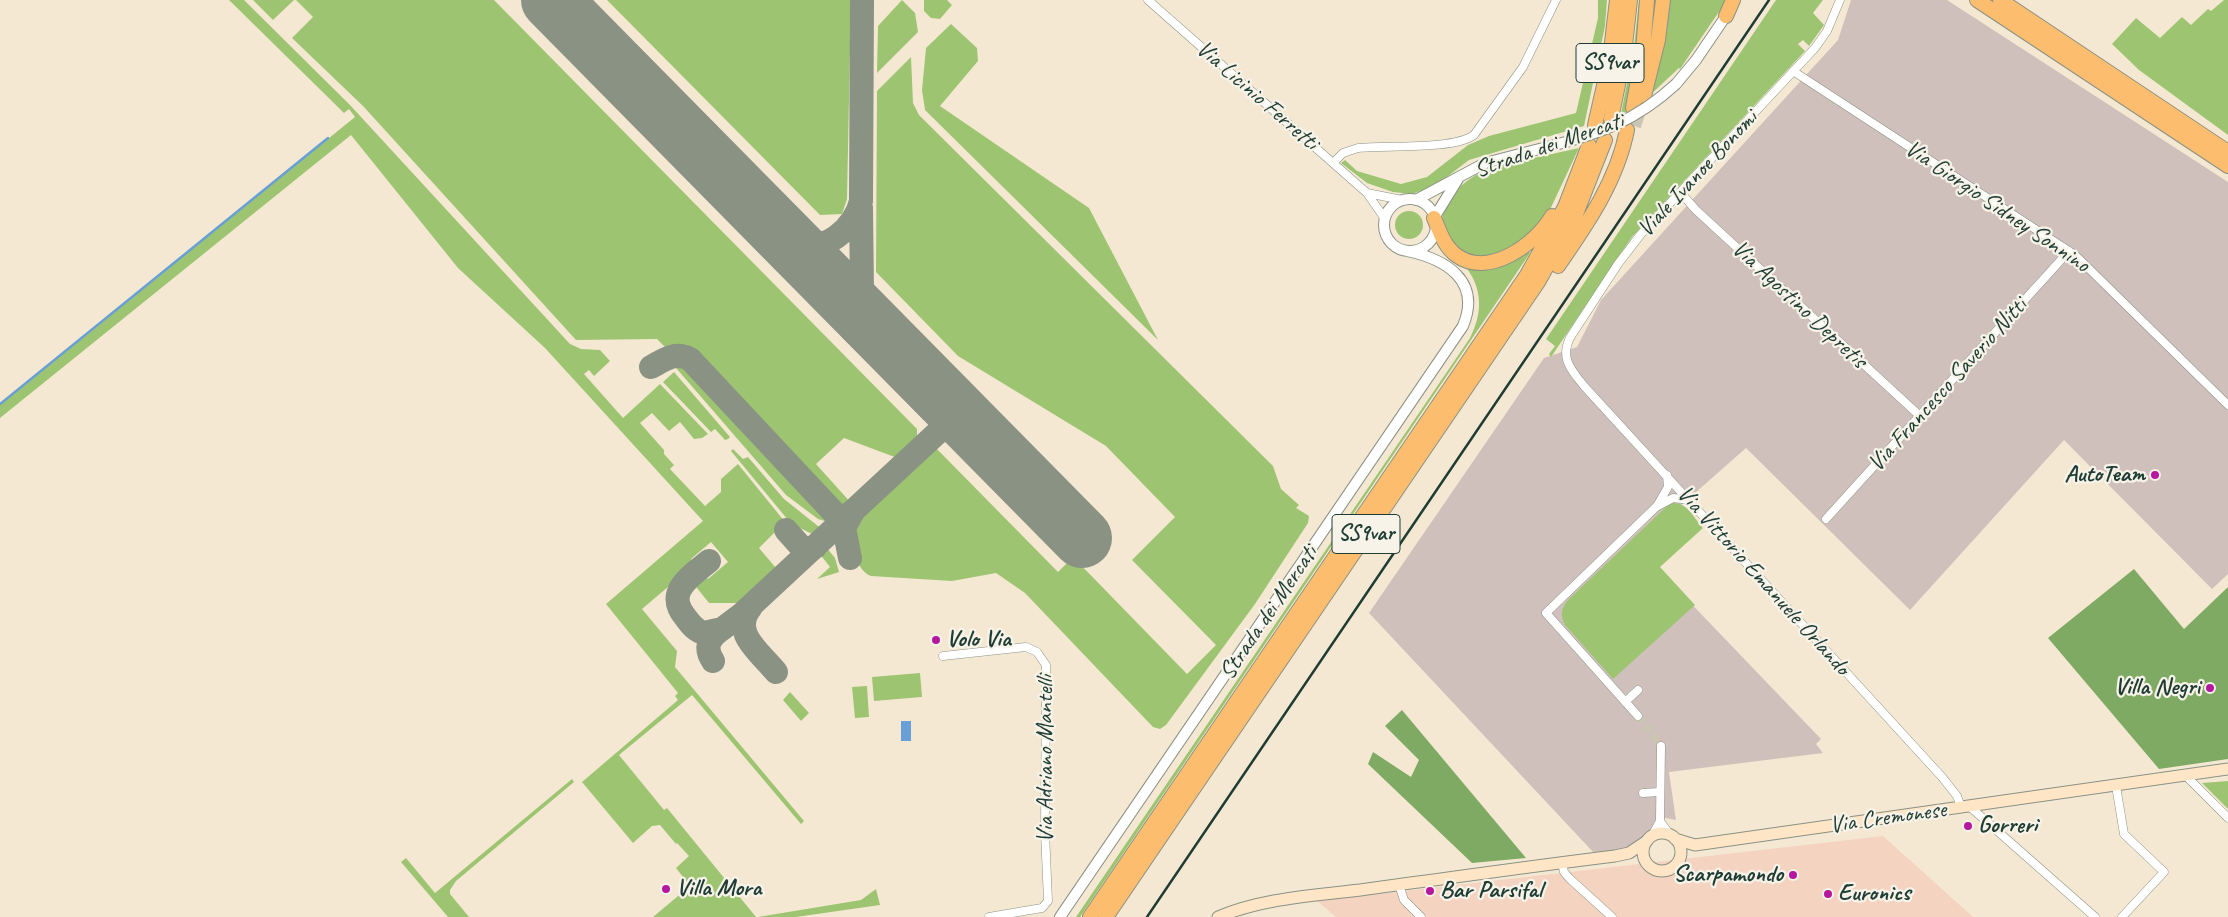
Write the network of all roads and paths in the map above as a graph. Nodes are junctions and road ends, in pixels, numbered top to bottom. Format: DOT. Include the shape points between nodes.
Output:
graph roads {
  1 [pos="1148,0"];
  2 [pos="1556,0"];
  3 [pos="1617,0"];
  4 [pos="1630,0"];
  5 [pos="1647,0"];
  6 [pos="1663,0"];
  7 [pos="1735,0"];
  8 [pos="1840,0"];
  9 [pos="1977,0"];
  10 [pos="2000,0"];
  11 [pos="1726,16"];
  12 [pos="1793,71"];
  13 [pos="1611,119"];
  14 [pos="1595,126"];
  15 [pos="1630,128"];
  16 [pos="1605,140"];
  17 [pos="2228,152"];
  18 [pos="1333,163"];
  19 [pos="2228,166"];
  20 [pos="1458,179"];
  21 [pos="1366,192"];
  22 [pos="1680,192"];
  23 [pos="1402,200"];
  24 [pos="1416,200"];
  25 [pos="1384,219"];
  26 [pos="1435,222"];
  27 [pos="1407,251"];
  28 [pos="2069,251"];
  29 [pos="1491,351"];
  30 [pos="1565,354"];
  31 [pos="2228,405"];
  32 [pos="1920,416"];
  33 [pos="1665,473"];
  34 [pos="1693,504"];
  35 [pos="1656,507"];
  36 [pos="1826,519"];
  37 [pos="943,656"];
  38 [pos="1638,690"];
  39 [pos="1625,702"];
  40 [pos="1638,716"];
  41 [pos="1661,746"];
  42 [pos="2228,769"];
  43 [pos="2185,775"];
  44 [pos="2116,786"];
  45 [pos="1660,792"];
  46 [pos="1643,793"];
  47 [pos="1965,807"];
  48 [pos="2228,818"];
  49 [pos="1660,821"];
  50 [pos="1672,837"];
  51 [pos="1649,838"];
  52 [pos="1696,846"];
  53 [pos="1615,856"];
  54 [pos="1678,862"];
  55 [pos="1562,863"];
  56 [pos="1651,868"];
  57 [pos="1399,885"];
  58 [pos="989,917"];
  59 [pos="1060,917"];
  60 [pos="1069,917"];
  61 [pos="1090,917"];
  62 [pos="1106,917"];
  63 [pos="1218,917"];
  64 [pos="1421,917"];
  65 [pos="1612,917"];
  66 [pos="2095,917"];
  67 [pos="2122,917"];
  1 -- 18 [label="street, Via Licinio Ferretti"];
  2 -- 18 [label="street" via="1522,67 1474,135 1451,143 1358,148 1343,153"];
  3 -- 14 [label="highway, SS9var" via="1610,59"];
  4 -- 13 [label="highway, SS9var" via="1624,55"];
  5 -- 6 [label="highway" via="1638,104 1658,40"];
  7 -- 11 [label="highway"];
  8 -- 12 [label="street, Viale Ivanoe Bonomi" via="1824,35"];
  9 -- 19 [label="highway"];
  10 -- 17 [label="highway"];
  11 -- 20 [label="street, Strada dei Mercati, bridge" via="1676,84 1651,106 1596,134 1485,163"];
  12 -- 22 [label="street, Viale Ivanoe Bonomi"];
  12 -- 28 [label="street, Via Giorgio Sidney Sonnino"];
  15 -- 29 [label="highway" via="1603,194 1581,232 1531,304"];
  16 -- 29 [label="highway, SS9var" via="1584,196 1558,249"];
  18 -- 21 [label="street, Via Licinio Ferretti"];
  20 -- 24 [label="street, Strada dei Mercati"];
  20 -- 26 [label="street, Strada dei Mercati"];
  21 -- 23 [label="street"];
  21 -- 25 [label="street"];
  22 -- 30 [label="street, Viale Ivanoe Bonomi" via="1624,256 1569,340"];
  22 -- 32 [label="street, Via Agostino Depretis"];
  23 -- 24 [label="street, Strada dei Mercati"];
  23 -- 25 [label="street" via="1388,211"];
  24 -- 26 [label="street, Strada dei Mercati" via="1428,207"];
  25 -- 27 [label="street, Strada dei Mercati" via="1386,236 1398,248"];
  26 -- 27 [label="street, Strada dei Mercati" via="1429,242"];
  26 -- 60 [label="street, Strada dei Mercati" via="1441,247 1471,288 1473,312 1467,330"];
  26 -- 61 [label="highway, SS9var" via="1446,244 1461,258 1487,261 1514,253 1529,244 1546,226 1589,145 1565,207 1527,275"];
  27 -- 59 [label="street, Strada dei Mercati" via="1439,260 1456,273 1467,298 1467,316 1463,326"];
  28 -- 31 [label="street, Via Giorgio Sidney Sonnino"];
  28 -- 32 [label="street, Via Francesco Saverio Nitti"];
  29 -- 62 [label="highway, SS9var"];
  30 -- 33 [label="street, Via Vittorio Emanuele Orlando" via="1576,375"];
  32 -- 36 [label="street, Via Francesco Saverio Nitti"];
  33 -- 34 [label="street, Via Vittorio Emanuele Orlando"];
  33 -- 35 [label="street" via="1668,487"];
  34 -- 35 [label="street" via="1676,498"];
  34 -- 47 [label="street, Via Vittorio Emanuele Orlando" via="1942,777"];
  35 -- 39 [label="street" via="1546,613"];
  37 -- 58 [label="street, Via Adriano Mantelli" via="1026,647 1037,652 1046,665 1044,832 1048,901 1040,908"];
  38 -- 39 [label="street"];
  39 -- 40 [label="street"];
  41 -- 45 [label="street"];
  42 -- 43 [label="main road, Via Cremonese"];
  43 -- 44 [label="main road, Via Cremonese"];
  43 -- 48 [label="street"];
  44 -- 47 [label="main road, Via Cremonese"];
  44 -- 67 [label="street" via="2124,834 2164,872"];
  45 -- 46 [label="street"];
  45 -- 49 [label="street"];
  47 -- 52 [label="main road, Via Cremonese"];
  47 -- 66 [label="street, Via Vittorio Emanuele Orlando"];
  49 -- 50 [label="street"];
  49 -- 51 [label="street"];
  50 -- 51 [label="main road" via="1664,834"];
  50 -- 52 [label="main road"];
  50 -- 54 [label="main road" via="1680,850"];
  51 -- 53 [label="main road" via="1629,853"];
  51 -- 56 [label="main road" via="1644,846 1644,858"];
  52 -- 54 [label="main road"];
  53 -- 55 [label="main road"];
  53 -- 56 [label="main road"];
  54 -- 56 [label="main road" via="1662,871"];
  55 -- 57 [label="main road"];
  55 -- 65 [label="street" via="1569,878"];
  57 -- 63 [label="main road" via="1271,900"];
  57 -- 64 [label="street" via="1404,900"];
}
